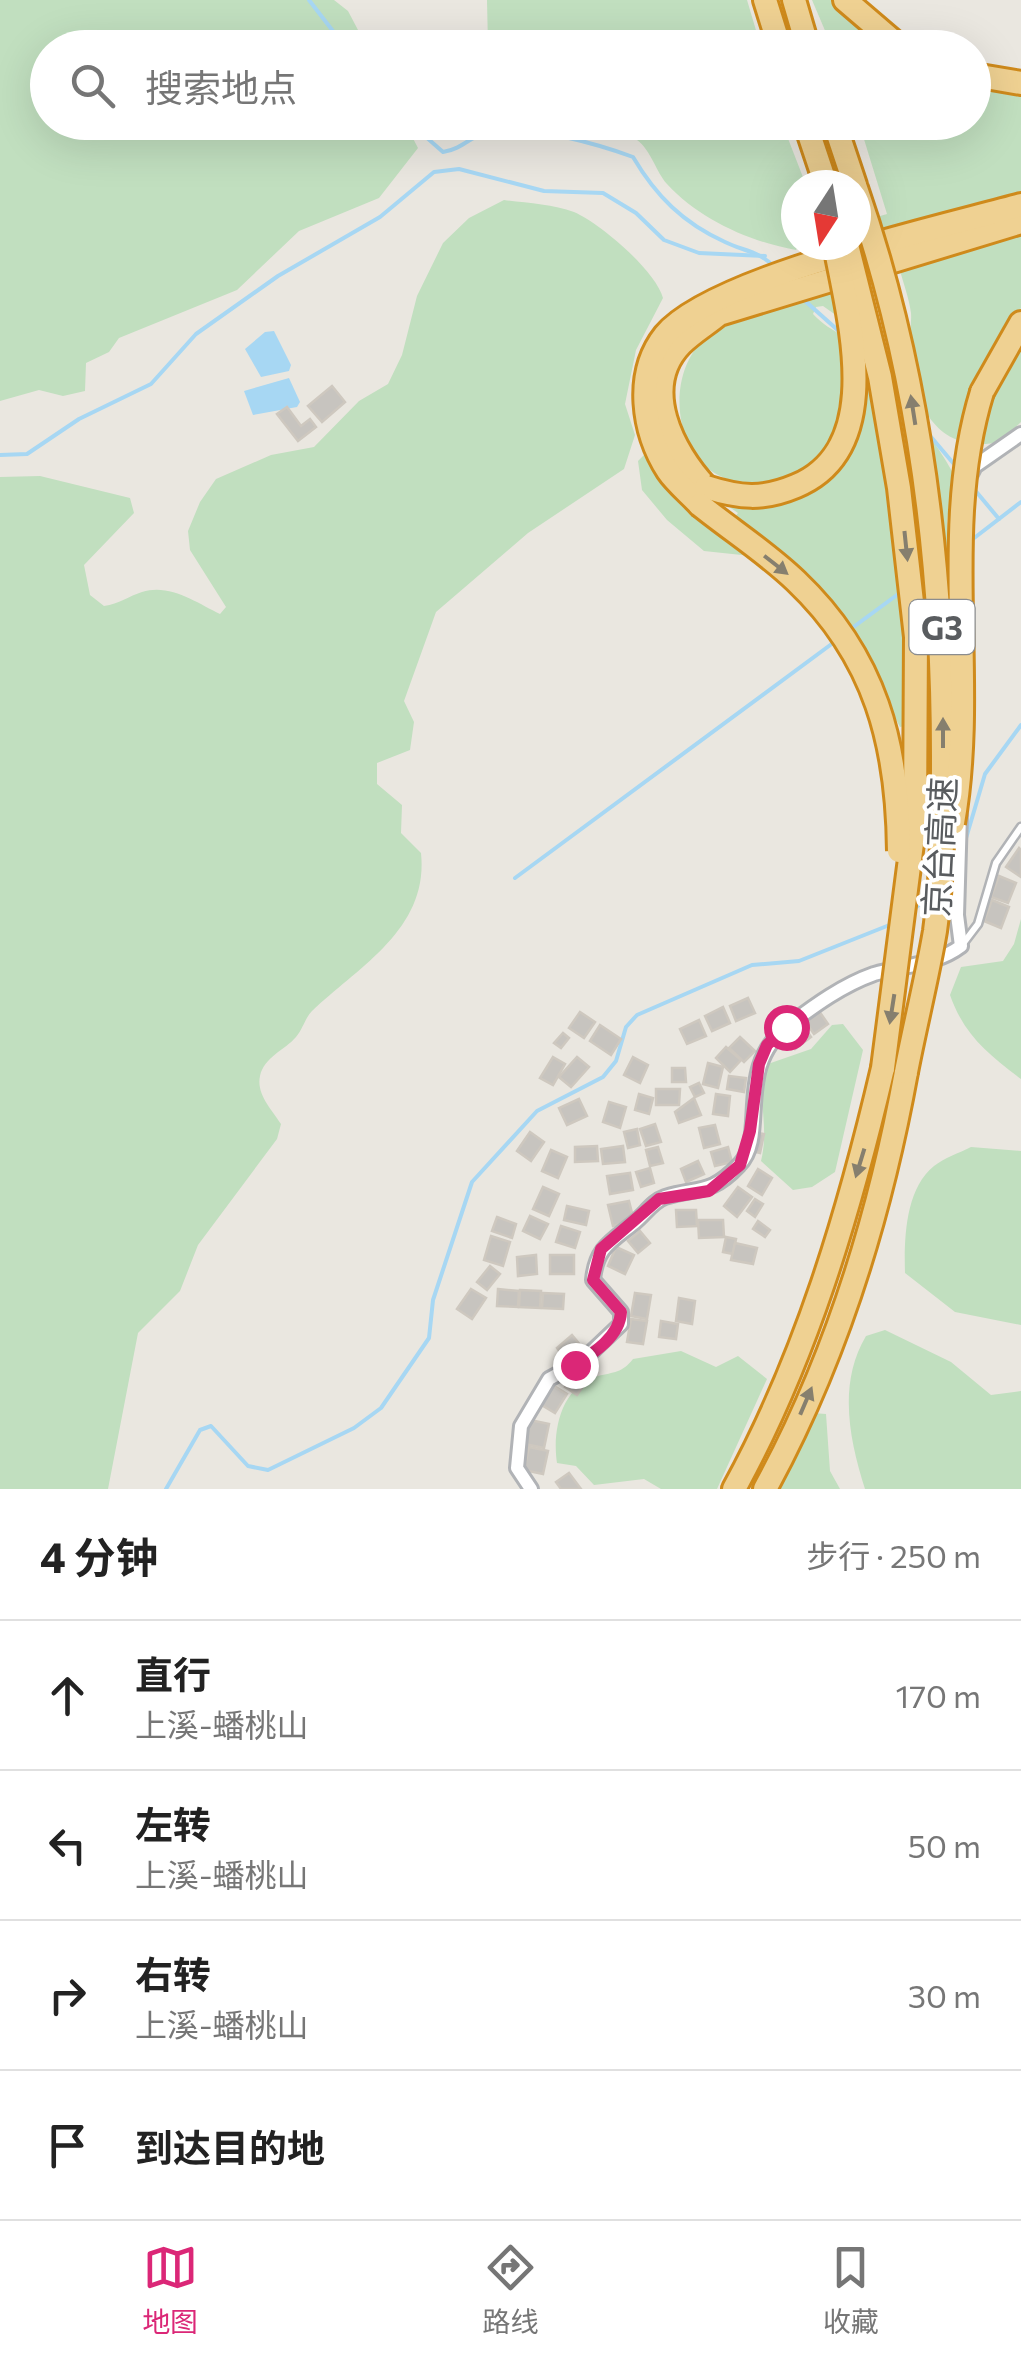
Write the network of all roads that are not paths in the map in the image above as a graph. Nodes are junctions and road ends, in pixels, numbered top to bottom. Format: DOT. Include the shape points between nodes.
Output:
graph roads {
  1 [pos="765,0"];
  2 [pos="794,0"];
  3 [pos="844,0"];
  4 [pos="774,30"];
  5 [pos="803,30"];
  6 [pos="880,30"];
  7 [pos="991,78"];
  8 [pos="1021,83"];
  9 [pos="811,140"];
  10 [pos="840,140"];
  11 [pos="820,170"];
  12 [pos="850,170"];
  13 [pos="1021,204"];
  14 [pos="1021,222"];
  15 [pos="871,230"];
  16 [pos="836,260"];
  17 [pos="852,260"];
  18 [pos="1021,323"];
  19 [pos="1021,434"];
  20 [pos="703,496"];
  21 [pos="1021,827"];
  22 [pos="935,930"];
  23 [pos="961,946"];
  24 [pos="898,968"];
  25 [pos="894,1070"];
  26 [pos="532,1489"];
  27 [pos="734,1489"];
  28 [pos="765,1489"];
  1 -- 4 [label="highway"];
  2 -- 5 [label="highway"];
  3 -- 6 [label="highway"];
  7 -- 8 [label="highway"];
  9 -- 11 [label="highway"];
  10 -- 12 [label="highway, 京台高速 / G3"];
  13 -- 20 [label="highway" via="711,299 665,335 643,399 668,472"];
  14 -- 20 [label="highway" via="719,314 678,346 660,398"];
  22 -- 15 [label="highway, 京台高速 / G3, one-way, bridge" via="943,636 906,367"];
  16 -- 20 [label="highway, bridge" via="855,381 837,452 811,480 774,495"];
  17 -- 24 [label="highway, 京台高速 / G3, one-way, bridge" via="890,432 916,637 915,820"];
  18 -- 22 [label="highway, bridge" via="982,392 963,467 962,769"];
  19 -- 23 [label="street" via="975,466 963,520"];
  20 -- 24 [label="highway, one-way, bridge" via="796,581 838,631 869,683 892,742 899,794"];
  21 -- 23 [label="lane" via="996,863 978,924"];
  22 -- 25 [label="highway, 京台高速 / G3, bridge"];
  23 -- 26 [label="street" via="947,957 843,987 786,1027 759,1064 740,1165 709,1191 659,1199 601,1249 593,1280 621,1312 620,1324 582,1361 550,1379 521,1426 518,1468"];
  24 -- 25 [label="highway, 京台高速 / G3, one-way, bridge"];
  25 -- 27 [label="highway, 京台高速 / G3, one-way" via="820,1297"];
  28 -- 25 [label="highway, 京台高速 / G3, one-way" via="846,1306 892,1150"];
}
